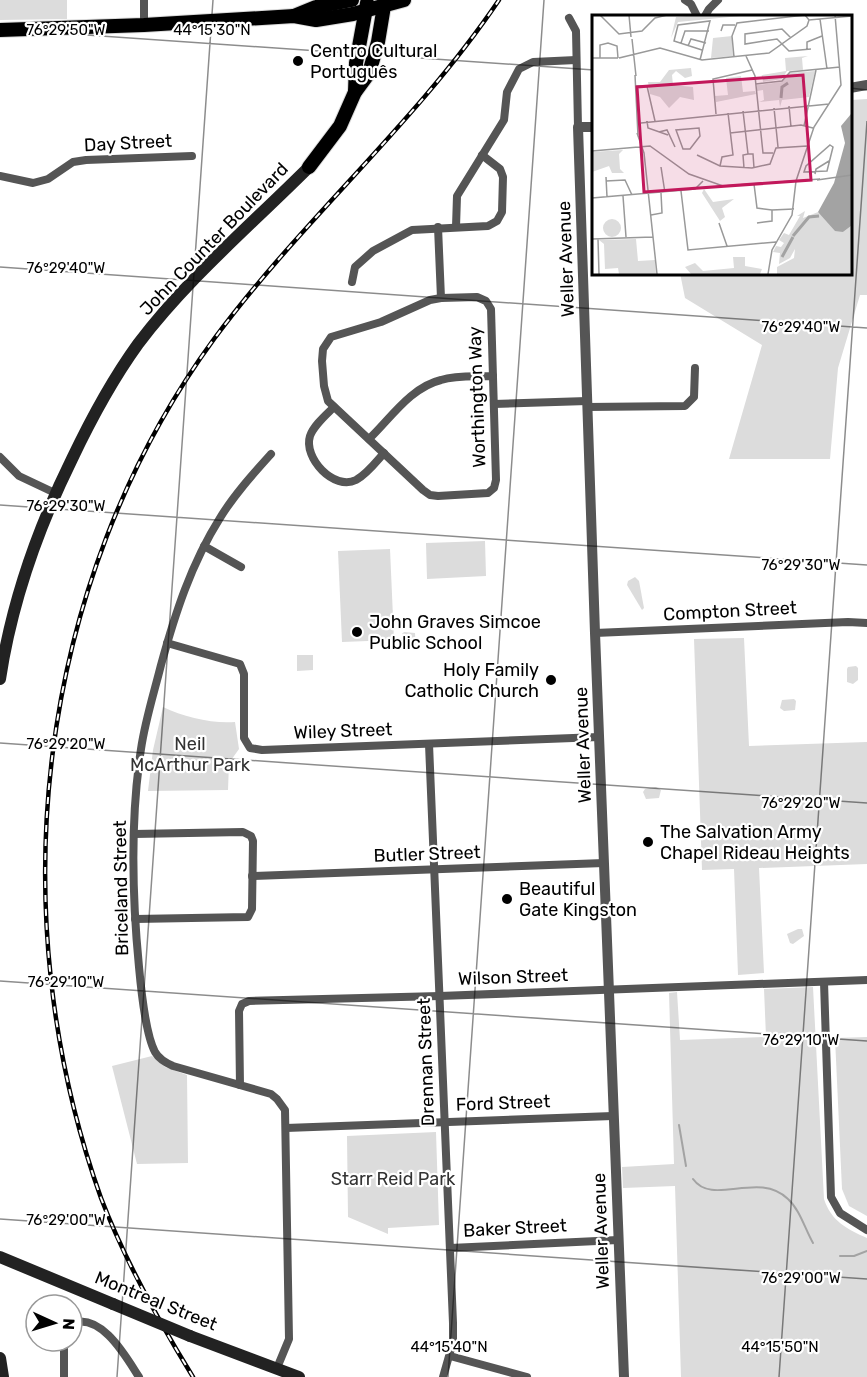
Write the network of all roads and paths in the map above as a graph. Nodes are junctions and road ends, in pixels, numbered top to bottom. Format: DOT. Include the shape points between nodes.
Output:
graph roads {
  1 [pos="144,0"];
  2 [pos="352,0"];
  3 [pos="404,0"];
  4 [pos="685,0"];
  5 [pos="718,0"];
  6 [pos="385,2"];
  7 [pos="367,5"];
  8 [pos="696,15"];
  9 [pos="706,15"];
  10 [pos="294,16"];
  11 [pos="569,18"];
  12 [pos="144,25"];
  13 [pos="0,30"];
  14 [pos="576,60"];
  15 [pos="867,85"];
  16 [pos="852,88"];
  17 [pos="355,92"];
  18 [pos="579,127"];
  19 [pos="592,127"];
  20 [pos="482,155"];
  21 [pos="192,156"];
  22 [pos="309,167"];
  23 [pos="0,176"];
  24 [pos="438,227"];
  25 [pos="456,227"];
  26 [pos="352,282"];
  27 [pos="441,298"];
  28 [pos="695,368"];
  29 [pos="493,376"];
  30 [pos="587,404"];
  31 [pos="494,405"];
  32 [pos="334,407"];
  33 [pos="369,440"];
  34 [pos="384,453"];
  35 [pos="271,454"];
  36 [pos="0,457"];
  37 [pos="55,493"];
  38 [pos="204,546"];
  39 [pos="241,567"];
  40 [pos="867,623"];
  41 [pos="595,633"];
  42 [pos="167,643"];
  43 [pos="0,679"];
  44 [pos="599,737"];
  45 [pos="429,744"];
  46 [pos="134,834"];
  47 [pos="604,863"];
  48 [pos="435,870"];
  49 [pos="252,876"];
  50 [pos="135,919"];
  51 [pos="867,980"];
  52 [pos="824,981"];
  53 [pos="609,990"];
  54 [pos="440,996"];
  55 [pos="240,1085"];
  56 [pos="613,1116"];
  57 [pos="445,1122"];
  58 [pos="286,1128"];
  59 [pos="867,1230"];
  60 [pos="618,1240"];
  61 [pos="450,1248"];
  62 [pos="0,1257"];
  63 [pos="84,1322"];
  64 [pos="64,1353"];
  65 [pos="450,1356"];
  66 [pos="0,1361"];
  67 [pos="277,1368"];
  68 [pos="3,1377"];
  69 [pos="64,1377"];
  70 [pos="139,1377"];
  71 [pos="299,1377"];
  72 [pos="443,1377"];
  73 [pos="527,1377"];
  74 [pos="624,1377"];
  1 -- 12 [label="street"];
  2 -- 10 [label="main road"];
  3 -- 6 [label="main road"];
  4 -- 8 [label="street"];
  5 -- 9 [label="street"];
  6 -- 7 [label="main road"];
  6 -- 17 [label="main road, John Counter Boulevard" via="369,73"];
  7 -- 10 [label="main road" via="316,20"];
  7 -- 17 [label="main road"];
  10 -- 12 [label="main road"];
  11 -- 14 [label="street" via="576,31"];
  12 -- 13 [label="main road"];
  14 -- 18 [label="street"];
  14 -- 20 [label="street" via="533,62 519,69 507,92 504,120"];
  15 -- 16 [label="street"];
  17 -- 22 [label="main road, John Counter Boulevard" via="339,126"];
  18 -- 19 [label="street"];
  18 -- 30 [label="street, Weller Avenue"];
  20 -- 25 [label="street" via="457,196"];
  20 -- 25 [label="street" via="500,169 503,177 502,212 488,226"];
  21 -- 23 [label="street, Day Street" via="73,162 48,179 33,183"];
  22 -- 37 [label="main road, John Counter Boulevard" via="184,290 138,344 93,415"];
  24 -- 25 [label="street"];
  24 -- 26 [label="street" via="412,230 373,251 355,267"];
  24 -- 27 [label="street"];
  27 -- 29 [label="street, Worthington Way" via="477,297 489,304"];
  27 -- 32 [label="street, Worthington Way" via="331,338 323,349 322,361 325,394"];
  28 -- 30 [label="street" via="694,397 686,406"];
  29 -- 31 [label="street, Worthington Way"];
  29 -- 33 [label="street" via="431,383 414,394"];
  30 -- 31 [label="street"];
  30 -- 41 [label="street, Weller Avenue"];
  31 -- 34 [label="street, Worthington Way" via="496,480 488,493 430,495"];
  32 -- 33 [label="street, Worthington Way"];
  32 -- 34 [label="street" via="309,437 314,460 332,477 347,482 358,479"];
  33 -- 34 [label="street, Worthington Way"];
  35 -- 38 [label="street, Briceland Street" via="238,492"];
  36 -- 37 [label="street" via="19,476"];
  37 -- 43 [label="main road, John Counter Boulevard" via="17,593"];
  38 -- 39 [label="street"];
  38 -- 42 [label="street, Briceland Street"];
  40 -- 41 [label="street, Compton Street"];
  41 -- 44 [label="street, Weller Avenue"];
  42 -- 45 [label="street, Wiley Street" via="240,664 244,674 244,738 250,748"];
  42 -- 46 [label="street, Briceland Street" via="141,748"];
  44 -- 45 [label="street, Wiley Street"];
  44 -- 47 [label="street, Weller Avenue"];
  45 -- 48 [label="street, Drennan Street"];
  46 -- 49 [label="street" via="246,833 252,841"];
  46 -- 50 [label="street, Briceland Street"];
  47 -- 48 [label="street, Butler Street"];
  47 -- 53 [label="street, Weller Avenue"];
  48 -- 49 [label="street, Butler Street"];
  48 -- 54 [label="street, Drennan Street"];
  49 -- 50 [label="street" via="252,909 248,917"];
  50 -- 55 [label="street, Briceland Street" via="141,979 156,1053 173,1066"];
  51 -- 52 [label="street, Wilson Street"];
  52 -- 53 [label="street, Wilson Street"];
  52 -- 59 [label="street" via="831,1197 840,1213"];
  53 -- 54 [label="street, Wilson Street"];
  53 -- 56 [label="street, Weller Avenue"];
  54 -- 55 [label="street, Wilson Street" via="242,1004"];
  54 -- 57 [label="street, Drennan Street"];
  55 -- 58 [label="street, Briceland Street" via="277,1099 285,1110"];
  56 -- 57 [label="street, Ford Street"];
  56 -- 60 [label="street, Weller Avenue"];
  57 -- 58 [label="street, Ford Street"];
  57 -- 61 [label="street, Drennan Street"];
  58 -- 67 [label="street, Briceland Street" via="289,1339"];
  60 -- 61 [label="street, Baker Street"];
  60 -- 74 [label="street, Weller Avenue"];
  61 -- 65 [label="street, Drennan Street"];
  62 -- 67 [label="main road, Montreal Street, bridge"];
  63 -- 70 [label="street" via="109,1335"];
  64 -- 69 [label="street"];
  65 -- 72 [label="street, Drennan Street"];
  65 -- 73 [label="street"];
  66 -- 68 [label="main road"];
  67 -- 71 [label="main road, Montreal Street"];
}
